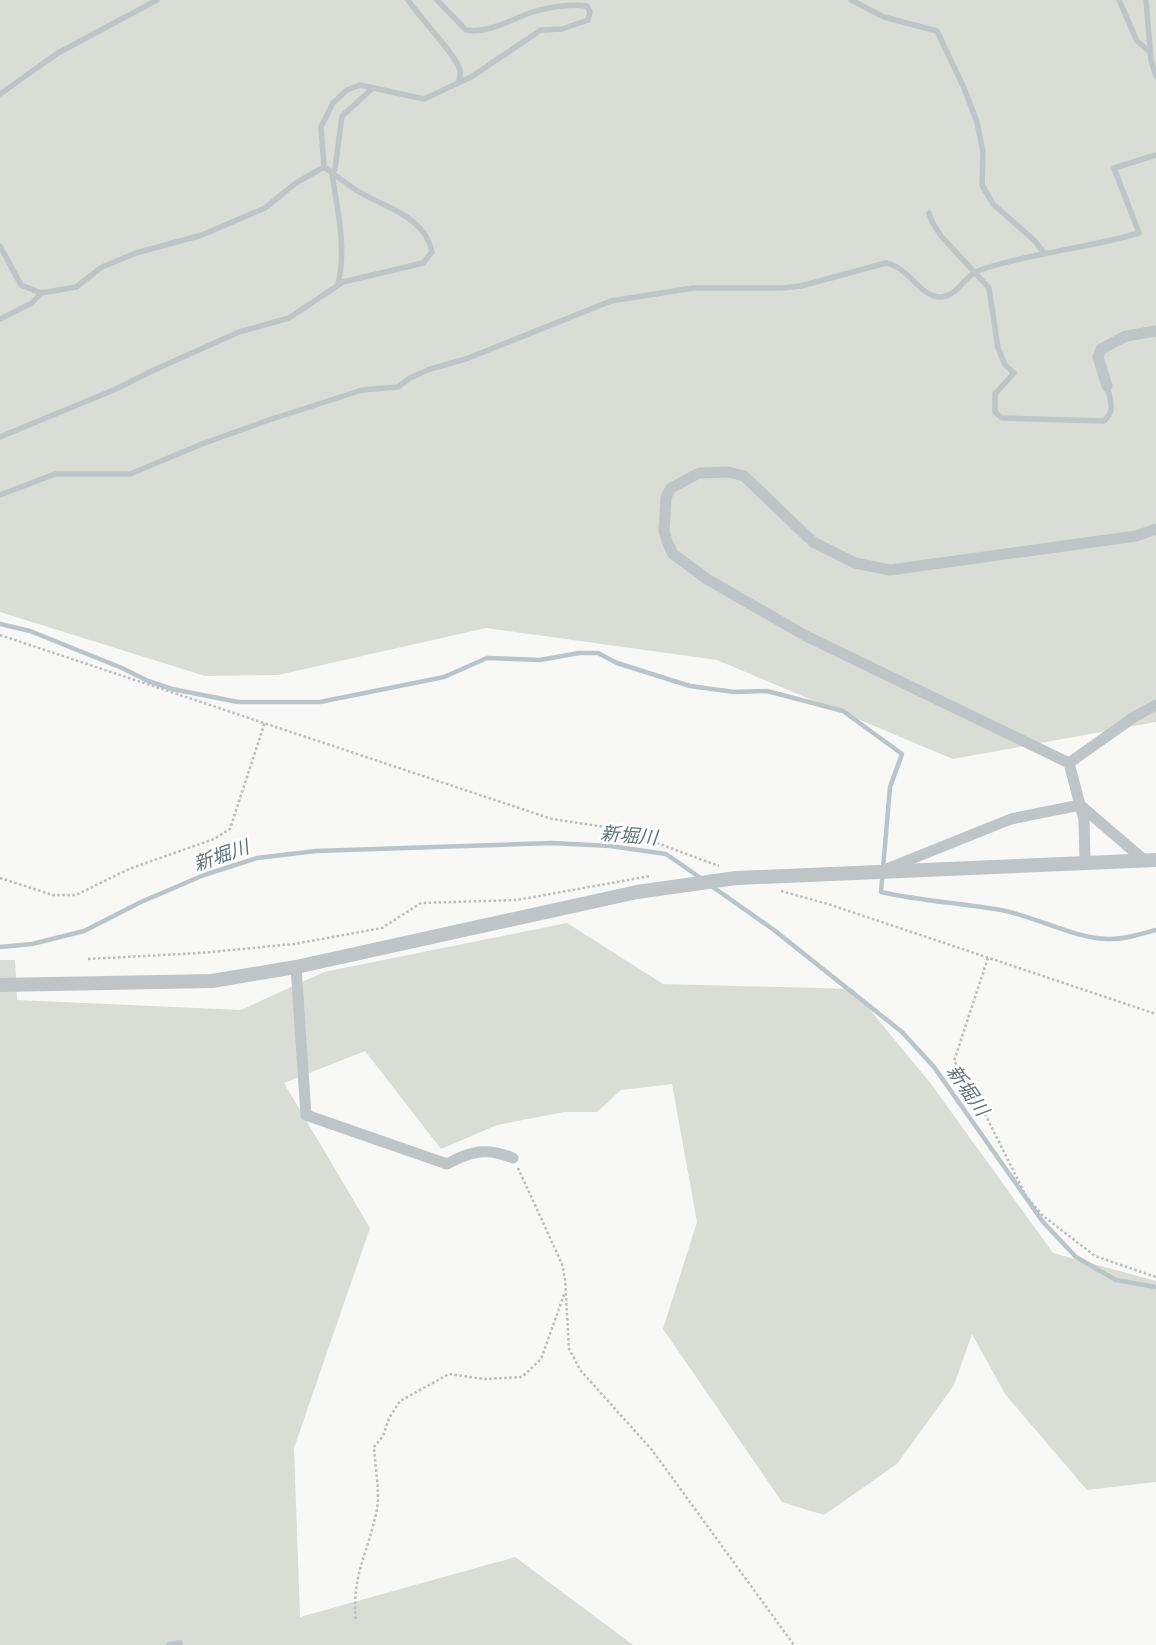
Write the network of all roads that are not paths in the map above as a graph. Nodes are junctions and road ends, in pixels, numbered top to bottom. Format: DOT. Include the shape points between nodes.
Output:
graph roads {
  1 [pos="157,0"];
  2 [pos="408,0"];
  3 [pos="437,0"];
  4 [pos="851,0"];
  5 [pos="1119,0"];
  6 [pos="1146,0"];
  7 [pos="1150,52"];
  8 [pos="1156,76"];
  9 [pos="459,82"];
  10 [pos="372,88"];
  11 [pos="0,94"];
  12 [pos="1156,155"];
  13 [pos="324,167"];
  14 [pos="332,172"];
  15 [pos="929,213"];
  16 [pos="0,246"];
  17 [pos="1044,253"];
  18 [pos="974,272"];
  19 [pos="338,285"];
  20 [pos="41,293"];
  21 [pos="0,319"];
  22 [pos="1156,331"];
  23 [pos="1107,386"];
  24 [pos="0,437"];
  25 [pos="0,495"];
  26 [pos="1156,529"];
  27 [pos="1156,705"];
  28 [pos="1070,763"];
  29 [pos="1080,805"];
  30 [pos="1150,860"];
  31 [pos="1085,862"];
  32 [pos="880,871"];
  33 [pos="296,967"];
  34 [pos="0,985"];
  35 [pos="513,1158"];
  36 [pos="180,1643"];
  37 [pos="169,1645"];
  1 -- 11 [label="lane" via="58,53"];
  2 -- 9 [label="lane" via="455,60 460,70"];
  3 -- 9 [label="lane" via="466,30 472,31 572,4 587,6 590,12 588,20 577,26 541,30 472,77"];
  4 -- 17 [label="lane" via="884,17 937,31 977,122 982,152 982,185 993,204"];
  5 -- 7 [label="lane" via="1137,40"];
  6 -- 7 [label="lane"];
  7 -- 8 [label="lane"];
  9 -- 10 [label="lane" via="424,99"];
  10 -- 13 [label="lane" via="360,85 347,90 333,103 321,126"];
  10 -- 14 [label="lane" via="342,116"];
  12 -- 17 [label="lane" via="1114,168 1139,233 1106,243"];
  13 -- 14 [label="lane"];
  13 -- 20 [label="lane" via="265,208 202,235 136,253 102,268 76,287"];
  14 -- 19 [label="lane" via="341,226 343,264"];
  14 -- 19 [label="lane" via="355,190 409,217 422,228 432,252 423,263"];
  15 -- 18 [label="lane" via="941,236"];
  16 -- 20 [label="lane" via="21,285"];
  17 -- 18 [label="lane"];
  18 -- 23 [label="lane" via="989,288 998,348 1005,365 1014,373 995,394 995,412 1002,418 1104,421 1112,408"];
  18 -- 25 [label="lane" via="955,292 945,297 927,293 899,267 886,263 802,286 693,288 611,301 466,359 430,369 398,387 362,390 269,420 130,474 55,474"];
  19 -- 24 [label="lane" via="289,318 239,332 116,389"];
  20 -- 21 [label="lane" via="32,303"];
  22 -- 23 [label="street" via="1126,336 1101,349 1098,357"];
  26 -- 28 [label="street" via="1136,536 890,570 854,563 813,542 744,476 728,472 699,473 671,488 666,497 664,532 668,544 673,554 707,579 806,636"];
  27 -- 28 [label="street"];
  28 -- 29 [label="street"];
  29 -- 30 [label="street"];
  29 -- 31 [label="street" via="1084,820"];
  29 -- 32 [label="street" via="1011,819"];
  30 -- 31 [label="street"];
  31 -- 32 [label="street"];
  32 -- 33 [label="street" via="736,878 637,892"];
  33 -- 34 [label="street" via="212,981"];
  33 -- 35 [label="street" via="306,1115 447,1164 469,1153 498,1152"];
  36 -- 37 [label="lane"];
}
